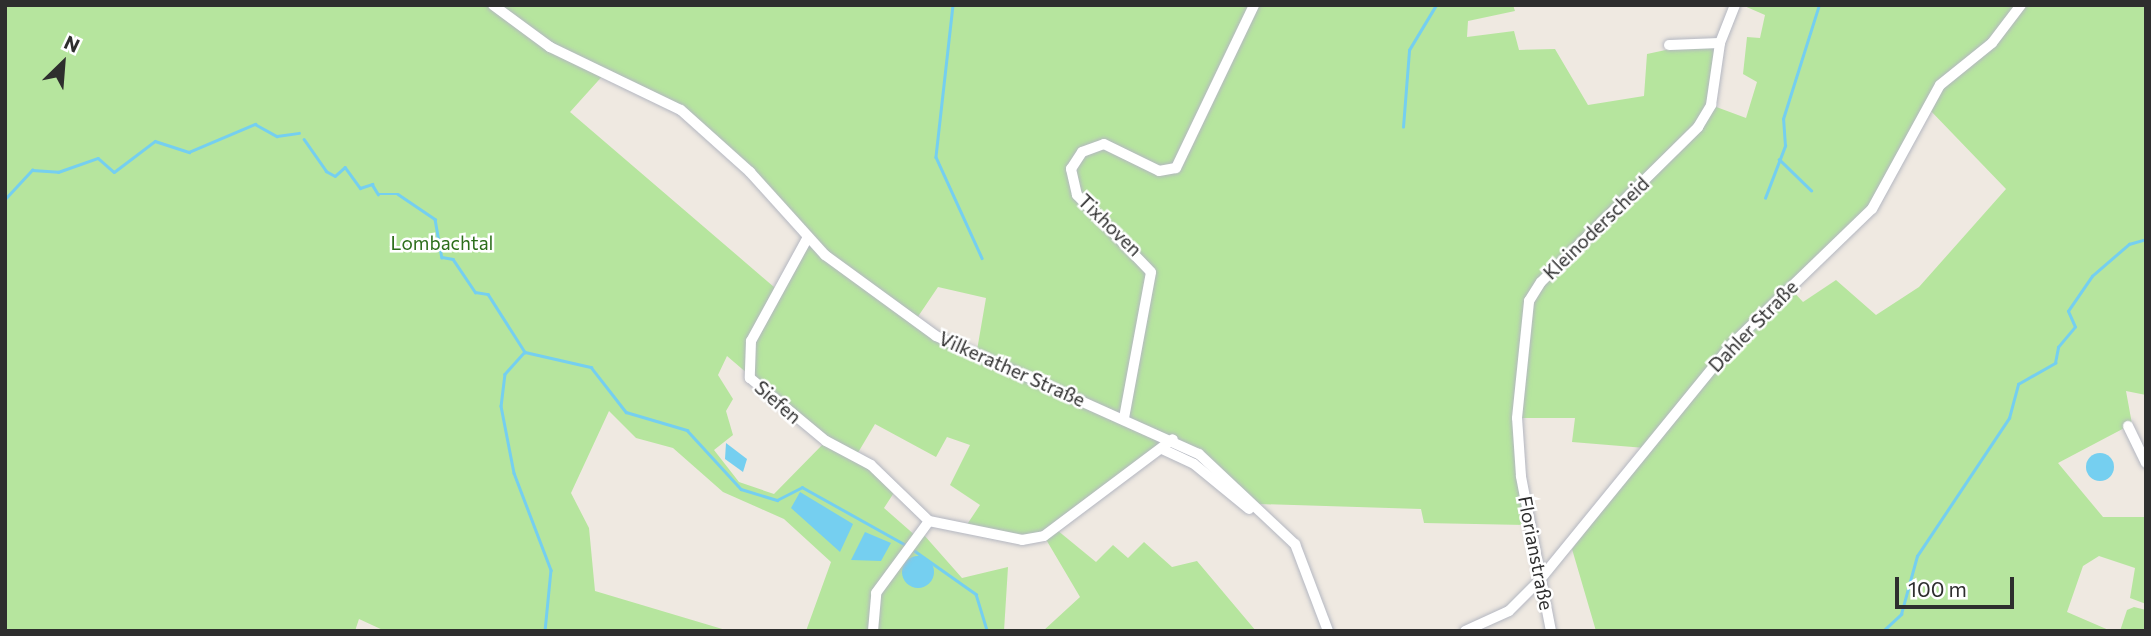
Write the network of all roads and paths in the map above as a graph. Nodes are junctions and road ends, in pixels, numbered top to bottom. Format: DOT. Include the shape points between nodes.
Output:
graph roads {
  1 [pos="494,5"];
  2 [pos="1254,5"];
  3 [pos="1735,5"];
  4 [pos="2021,5"];
  5 [pos="1720,43"];
  6 [pos="1670,46"];
  7 [pos="808,237"];
  8 [pos="1125,418"];
  9 [pos="2128,426"];
  10 [pos="1173,439"];
  11 [pos="1162,449"];
  12 [pos="2146,463"];
  13 [pos="1521,476"];
  14 [pos="1244,508"];
  15 [pos="929,521"];
  16 [pos="1538,582"];
  17 [pos="873,631"];
  18 [pos="1328,631"];
  19 [pos="1465,631"];
  20 [pos="1551,631"];
  1 -- 7 [label="street, Vilkerather Straße" via="550,47 681,110 750,172"];
  2 -- 8 [label="street, Tixhoven" via="1176,169 1165,173 1104,144 1082,152 1071,169 1077,195 1151,272"];
  3 -- 5 [label="street, Kleinoderscheid"];
  4 -- 16 [label="street, Dahler Straße" via="1992,43 1940,85 1872,209 1732,344"];
  5 -- 6 [label="street" via="1710,38"];
  5 -- 13 [label="street, Kleinoderscheid" via="1711,105 1698,127 1533,292 1517,418"];
  7 -- 8 [label="street, Vilkerather Straße" via="838,267 952,345"];
  7 -- 15 [label="street, Siefen" via="751,341 750,377 772,401 871,465"];
  8 -- 10 [label="street, Vilkerather Straße"];
  9 -- 12 [label="street"];
  10 -- 11 [label="street"];
  10 -- 18 [label="street, Vilkerather Straße" via="1288,534"];
  11 -- 14 [label="street" via="1194,464"];
  11 -- 15 [label="street" via="1044,536 1022,540"];
  13 -- 16 [label="street, Florianstraße"];
  15 -- 17 [label="street" via="876,593"];
  16 -- 19 [label="street, Dahler Straße" via="1509,611"];
  16 -- 20 [label="street, Florianstraße"];
}
